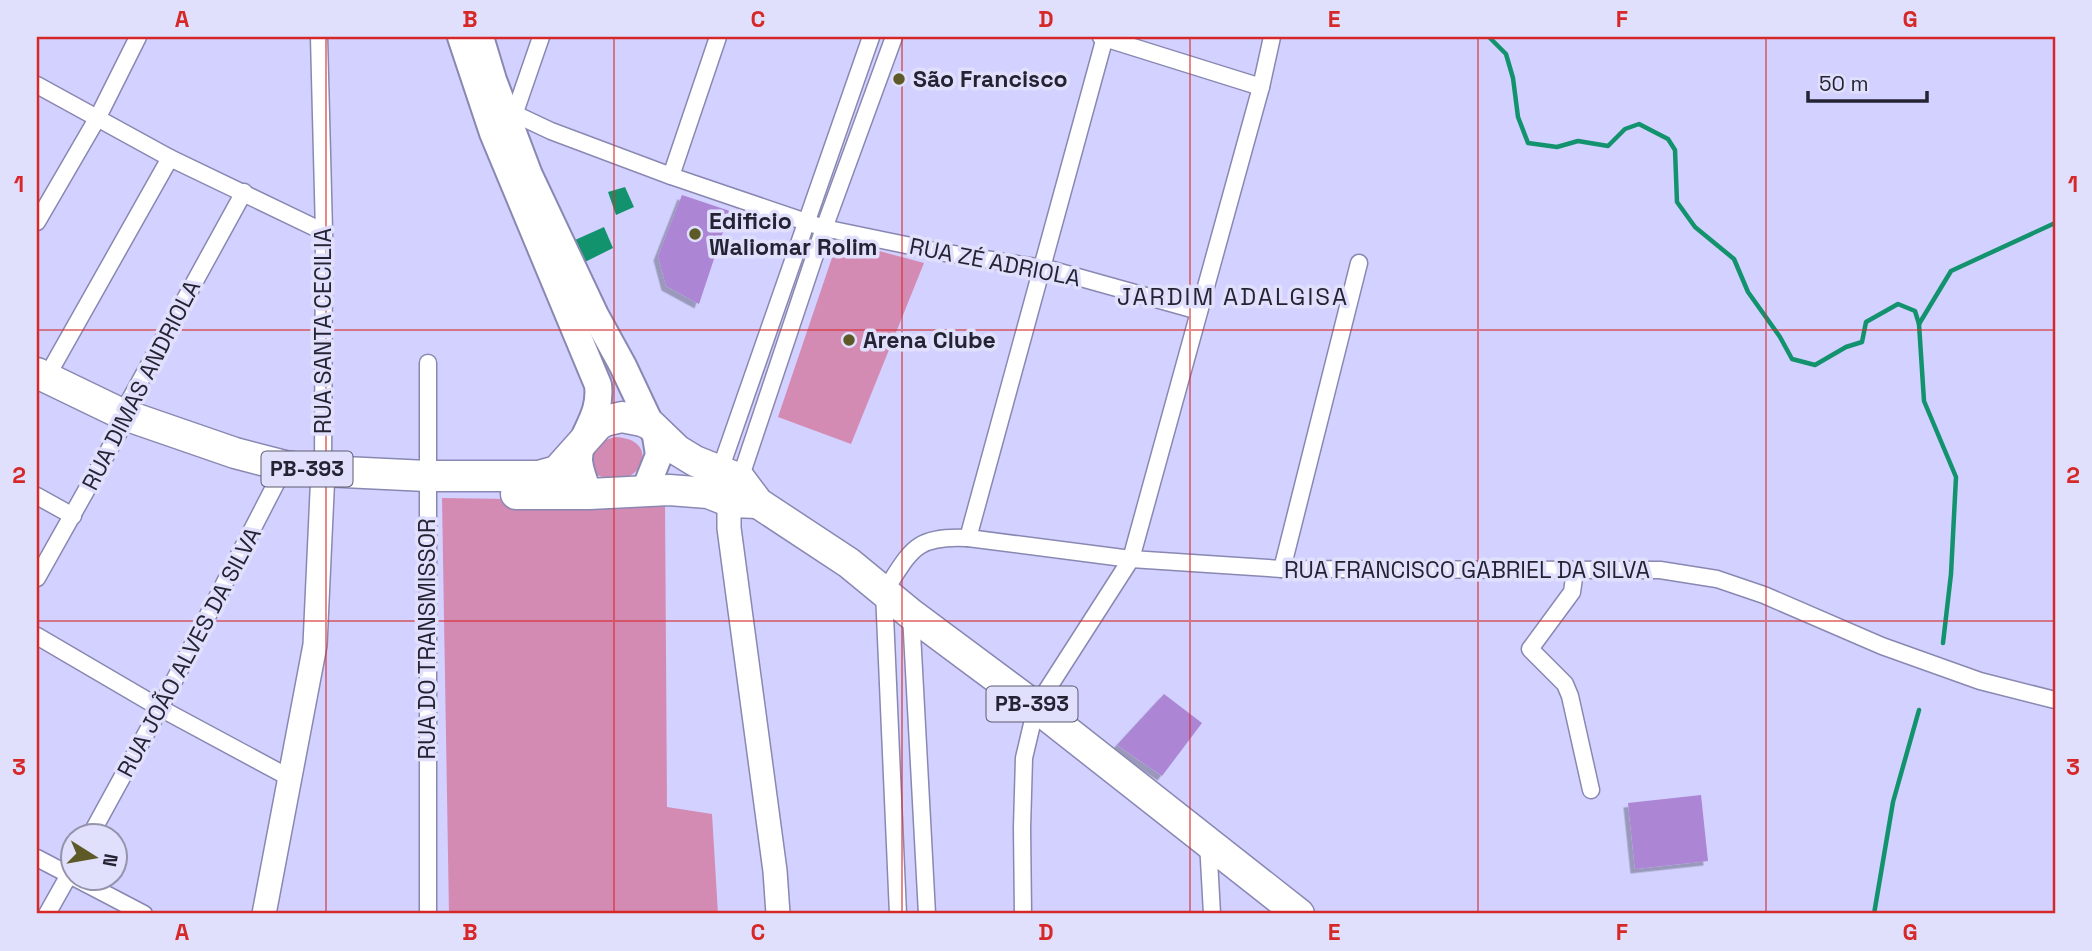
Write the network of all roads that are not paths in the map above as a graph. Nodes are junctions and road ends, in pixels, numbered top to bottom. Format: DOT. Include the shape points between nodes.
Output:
graph roads {
  1 [pos="138,37"];
  2 [pos="319,37"];
  3 [pos="461,37"];
  4 [pos="480,37"];
  5 [pos="541,37"];
  6 [pos="718,37"];
  7 [pos="871,37"];
  8 [pos="894,37"];
  9 [pos="1103,37"];
  10 [pos="1272,37"];
  11 [pos="37,85"];
  12 [pos="1261,87"];
  13 [pos="98,117"];
  14 [pos="513,120"];
  15 [pos="170,158"];
  16 [pos="671,176"];
  17 [pos="244,192"];
  18 [pos="37,222"];
  19 [pos="805,222"];
  20 [pos="824,228"];
  21 [pos="324,232"];
  22 [pos="1359,263"];
  23 [pos="1041,267"];
  24 [pos="1199,311"];
  25 [pos="428,363"];
  26 [pos="40,381"];
  27 [pos="120,423"];
  28 [pos="651,425"];
  29 [pos="583,443"];
  30 [pos="282,475"];
  31 [pos="323,480"];
  32 [pos="427,486"];
  33 [pos="737,489"];
  34 [pos="645,490"];
  35 [pos="589,494"];
  36 [pos="37,496"];
  37 [pos="73,516"];
  38 [pos="968,538"];
  39 [pos="1131,559"];
  40 [pos="1282,569"];
  41 [pos="1575,570"];
  42 [pos="37,578"];
  43 [pos="884,592"];
  44 [pos="911,614"];
  45 [pos="37,636"];
  46 [pos="2055,700"];
  47 [pos="1036,707"];
  48 [pos="160,708"];
  49 [pos="290,779"];
  50 [pos="1591,790"];
  51 [pos="97,822"];
  52 [pos="1208,842"];
  53 [pos="37,858"];
  54 [pos="60,867"];
  55 [pos="60,891"];
  56 [pos="107,892"];
  57 [pos="47,914"];
  58 [pos="144,914"];
  59 [pos="264,914"];
  60 [pos="428,914"];
  61 [pos="778,914"];
  62 [pos="898,914"];
  63 [pos="927,914"];
  64 [pos="1023,914"];
  65 [pos="1212,914"];
  66 [pos="1299,914"];
  1 -- 13 [label="street"];
  2 -- 21 [label="street, RUA SANTA CECILIA"];
  3 -- 29 [label="main road" via="493,133 598,385 598,406"];
  4 -- 14 [label="main road" via="493,80"];
  5 -- 14 [label="street"];
  6 -- 16 [label="street"];
  7 -- 19 [label="street"];
  8 -- 20 [label="street"];
  9 -- 12 [label="street"];
  9 -- 23 [label="street"];
  10 -- 12 [label="street"];
  11 -- 13 [label="street"];
  12 -- 24 [label="street"];
  13 -- 15 [label="street"];
  13 -- 18 [label="street"];
  14 -- 16 [label="street, RUA ZÉ ADRIOLA"];
  14 -- 28 [label="main road" via="529,175"];
  15 -- 17 [label="street"];
  15 -- 26 [label="street"];
  16 -- 19 [label="street, RUA ZÉ ADRIOLA"];
  17 -- 21 [label="street"];
  17 -- 27 [label="street, RUA DIMAS ANDRIOLA"];
  19 -- 20 [label="street, RUA ZÉ ADRIOLA"];
  19 -- 33 [label="street"];
  20 -- 23 [label="street, RUA ZÉ ADRIOLA"];
  20 -- 33 [label="street"];
  21 -- 31 [label="street, RUA SANTA CECILIA"];
  22 -- 40 [label="street"];
  23 -- 24 [label="street, RUA ZÉ ADRIOLA"];
  23 -- 38 [label="street"];
  24 -- 39 [label="street"];
  25 -- 32 [label="street, RUA DO TRANSMISSOR"];
  26 -- 27 [label="highway, PB-393"];
  27 -- 30 [label="highway, PB-393" via="235,453"];
  27 -- 37 [label="street, RUA DIMAS ANDRIOLA"];
  28 -- 29 [label="highway" via="613,419 598,425"];
  28 -- 33 [label="highway, PB-393" via="686,456"];
  28 -- 34 [label="main road" via="659,455"];
  29 -- 32 [label="highway, PB-393" via="557,471 539,476"];
  29 -- 35 [label="main road" via="579,462"];
  30 -- 31 [label="highway, PB-393"];
  30 -- 48 [label="street, RUA JOÃO ALVES DA SILVA"];
  31 -- 32 [label="highway, PB-393"];
  31 -- 49 [label="street, RUA SANTA CECILIA" via="315,645"];
  32 -- 35 [label="highway, PB-393"];
  32 -- 60 [label="street, RUA DO TRANSMISSOR"];
  33 -- 34 [label="highway, PB-393" via="708,493"];
  33 -- 43 [label="highway, PB-393" via="849,563"];
  33 -- 61 [label="street" via="729,528"];
  34 -- 35 [label="highway"];
  36 -- 37 [label="street"];
  37 -- 42 [label="street, RUA DIMAS ANDRIOLA"];
  38 -- 39 [label="street, RUA FRANCISCO GABRIEL DA SILVA"];
  38 -- 43 [label="street, RUA FRANCISCO GABRIEL DA SILVA" via="926,540 909,555"];
  39 -- 40 [label="street, RUA FRANCISCO GABRIEL DA SILVA"];
  39 -- 47 [label="street"];
  40 -- 41 [label="street, RUA FRANCISCO GABRIEL DA SILVA"];
  41 -- 46 [label="street, RUA FRANCISCO GABRIEL DA SILVA" via="1660,570 1717,579 1882,646 1980,681"];
  41 -- 50 [label="street" via="1572,592 1530,649 1565,684"];
  43 -- 44 [label="highway, PB-393"];
  43 -- 62 [label="street"];
  44 -- 47 [label="highway, PB-393"];
  44 -- 63 [label="street"];
  45 -- 48 [label="street"];
  47 -- 52 [label="highway, PB-393"];
  47 -- 64 [label="street" via="1024,758"];
  48 -- 49 [label="street"];
  48 -- 51 [label="street, RUA JOÃO ALVES DA SILVA"];
  49 -- 59 [label="street, RUA SANTA CECILIA"];
  52 -- 65 [label="street"];
  52 -- 66 [label="highway, PB-393"];
  53 -- 54 [label="street"];
  55 -- 57 [label="street"];
  56 -- 58 [label="street"];
}
